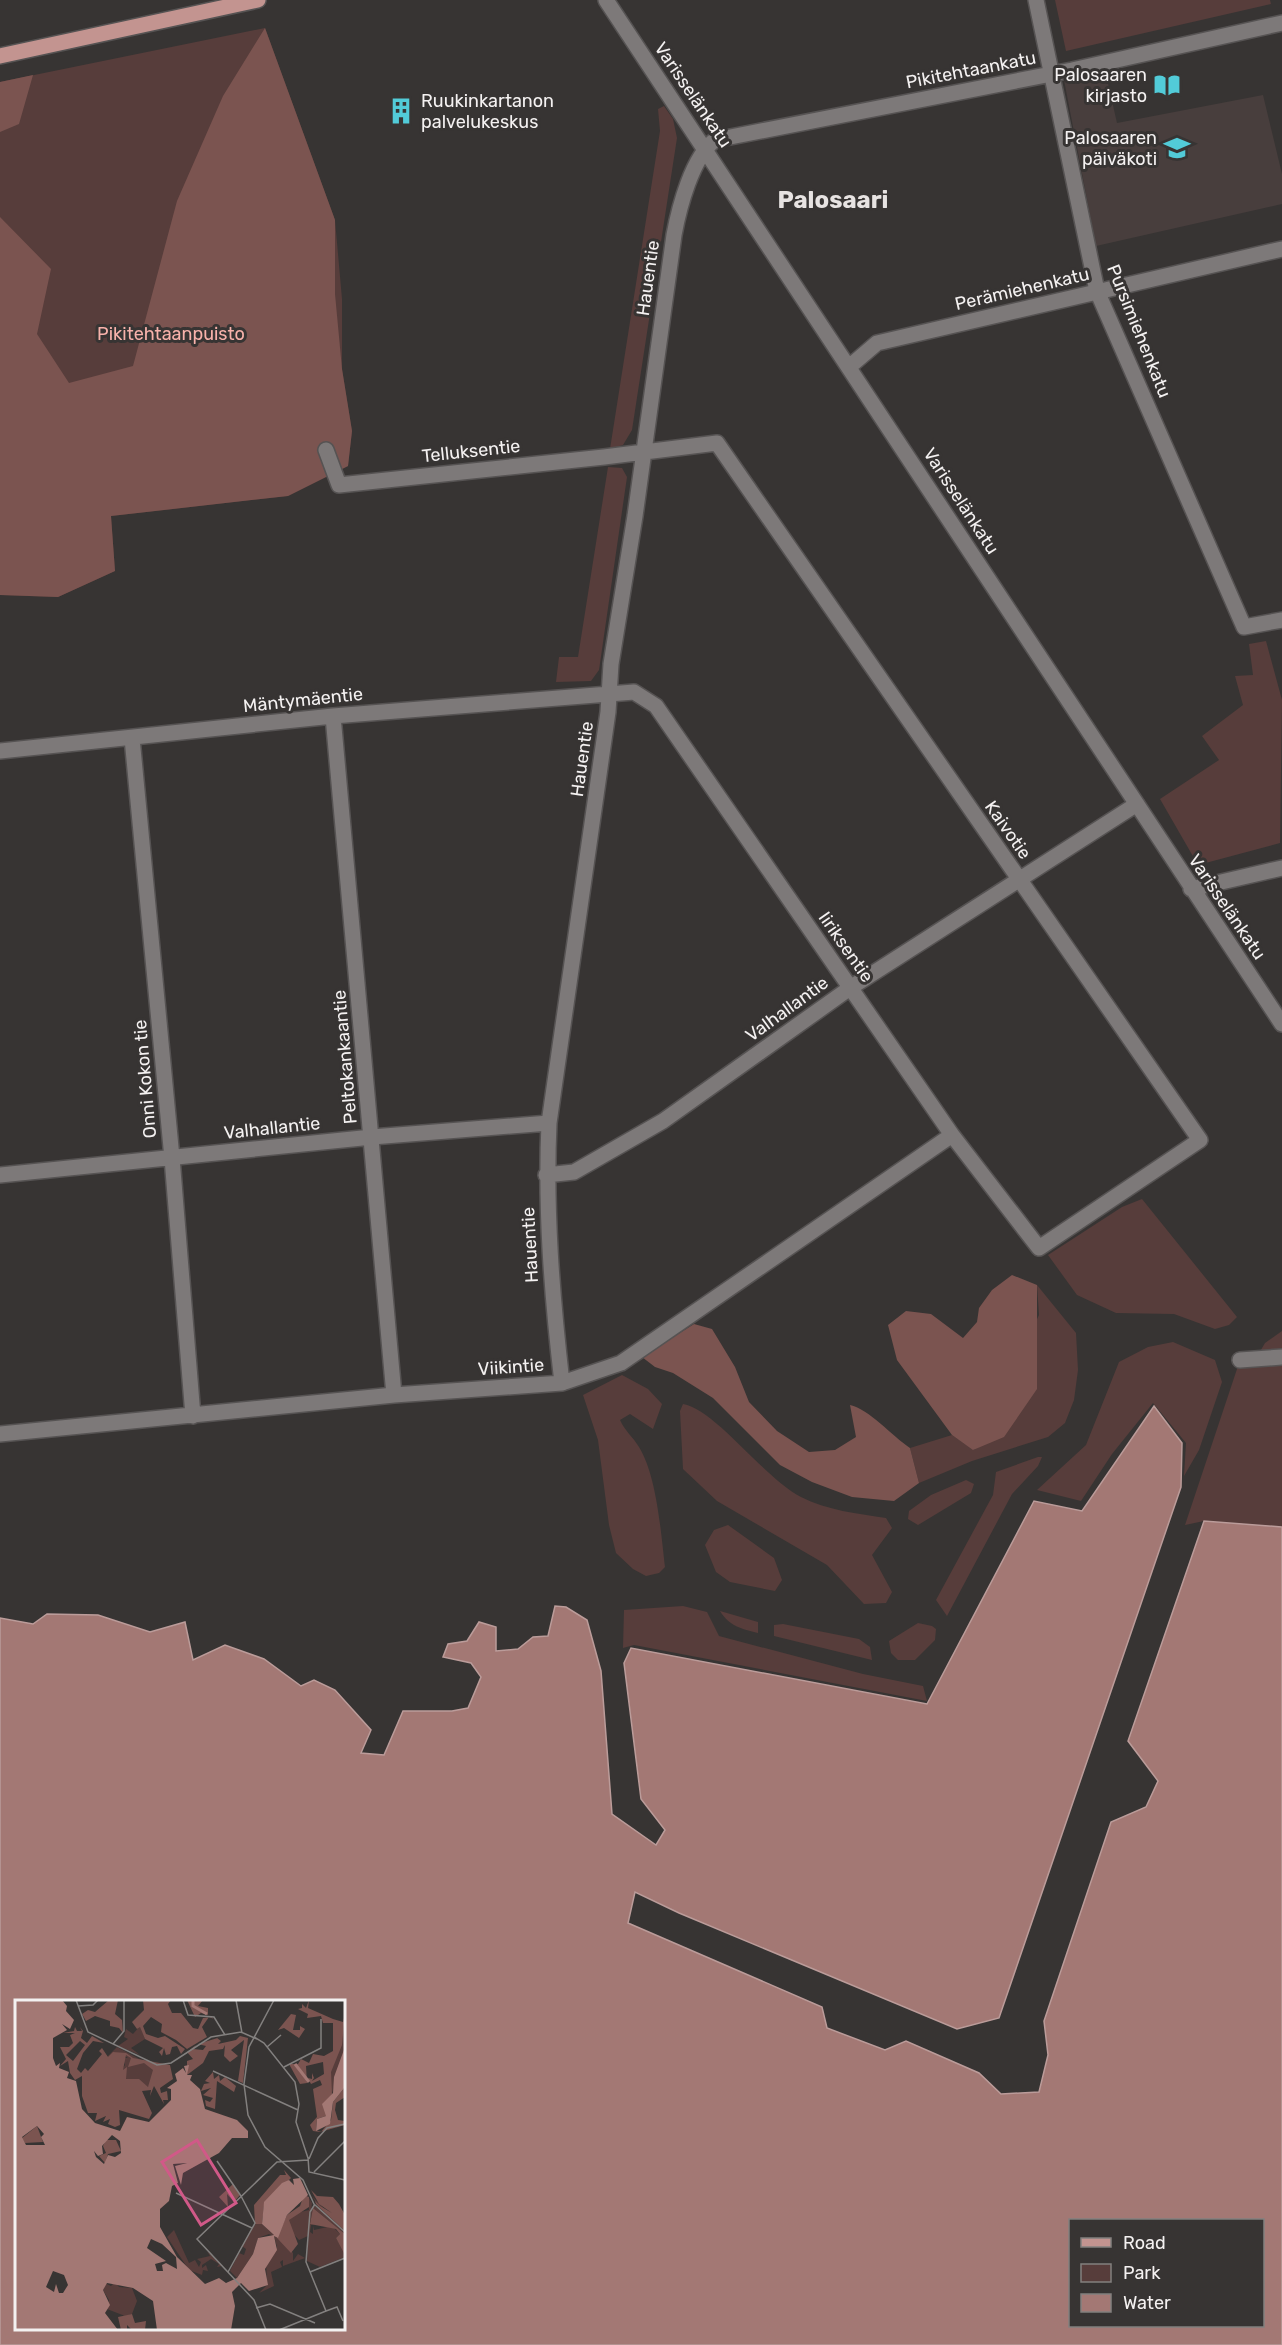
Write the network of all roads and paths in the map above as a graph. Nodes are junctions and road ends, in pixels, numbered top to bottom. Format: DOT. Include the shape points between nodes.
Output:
graph roads {
  1 [pos="258,0"];
  2 [pos="606,0"];
  3 [pos="1036,0"];
  4 [pos="1282,23"];
  5 [pos="0,56"];
  6 [pos="1052,74"];
  7 [pos="705,148"];
  8 [pos="1282,249"];
  9 [pos="1097,291"];
  10 [pos="849,367"];
  11 [pos="326,450"];
  12 [pos="644,451"];
  13 [pos="1282,620"];
  14 [pos="609,692"];
  15 [pos="333,716"];
  16 [pos="132,738"];
  17 [pos="0,751"];
  18 [pos="1137,804"];
  19 [pos="1282,868"];
  20 [pos="1018,879"];
  21 [pos="1191,888"];
  22 [pos="850,988"];
  23 [pos="1282,1024"];
  24 [pos="549,1123"];
  25 [pos="952,1135"];
  26 [pos="372,1137"];
  27 [pos="172,1158"];
  28 [pos="0,1175"];
  29 [pos="546,1175"];
  30 [pos="1039,1248"];
  31 [pos="1282,1357"];
  32 [pos="1240,1360"];
  33 [pos="562,1383"];
  34 [pos="393,1395"];
  35 [pos="193,1416"];
  36 [pos="0,1434"];
  1 -- 5 [label="main road"];
  2 -- 7 [label="street, Varisselänkatu"];
  3 -- 6 [label="street, Pursimiehenkatu"];
  4 -- 6 [label="street, Pikitehtaankatu"];
  6 -- 7 [label="street, Pikitehtaankatu" via="715,140"];
  6 -- 9 [label="street, Pursimiehenkatu"];
  7 -- 10 [label="street, Varisselänkatu"];
  7 -- 12 [label="street, Hauentie" via="678,209"];
  8 -- 9 [label="street, Perämiehenkatu"];
  9 -- 10 [label="street, Perämiehenkatu" via="877,343"];
  9 -- 13 [label="street, Pursimiehenkatu" via="1244,627"];
  10 -- 18 [label="street, Varisselänkatu"];
  11 -- 12 [label="street, Telluksentie" via="339,485"];
  12 -- 14 [label="street, Hauentie"];
  12 -- 20 [label="street, Kaivotie" via="717,443"];
  14 -- 15 [label="street, Mäntymäentie"];
  14 -- 22 [label="street, Iiriksentie" via="634,692 656,706"];
  14 -- 24 [label="street, Hauentie"];
  15 -- 16 [label="street, Mäntymäentie"];
  15 -- 26 [label="street, Peltokankaantie"];
  16 -- 17 [label="street, Mäntymäentie"];
  16 -- 27 [label="street, Onni Kokon tie"];
  18 -- 20 [label="street, Valhallantie"];
  18 -- 21 [label="street, Varisselänkatu"];
  19 -- 21 [label="street"];
  20 -- 22 [label="street, Valhallantie"];
  20 -- 30 [label="street, Kaivotie" via="1200,1140"];
  21 -- 23 [label="street, Varisselänkatu"];
  22 -- 25 [label="street, Iiriksentie"];
  22 -- 29 [label="street, Valhallantie" via="663,1122 574,1172"];
  24 -- 26 [label="street, Valhallantie"];
  24 -- 29 [label="street, Hauentie"];
  25 -- 30 [label="street, Iiriksentie"];
  25 -- 33 [label="street, Viikintie" via="621,1363"];
  26 -- 27 [label="street, Valhallantie"];
  26 -- 34 [label="street, Peltokankaantie"];
  27 -- 28 [label="street, Valhallantie"];
  27 -- 35 [label="street, Onni Kokon tie"];
  29 -- 33 [label="street, Hauentie"];
  31 -- 32 [label="street"];
  33 -- 34 [label="street, Viikintie"];
  34 -- 35 [label="street, Viikintie"];
  35 -- 36 [label="street, Viikintie"];
}
